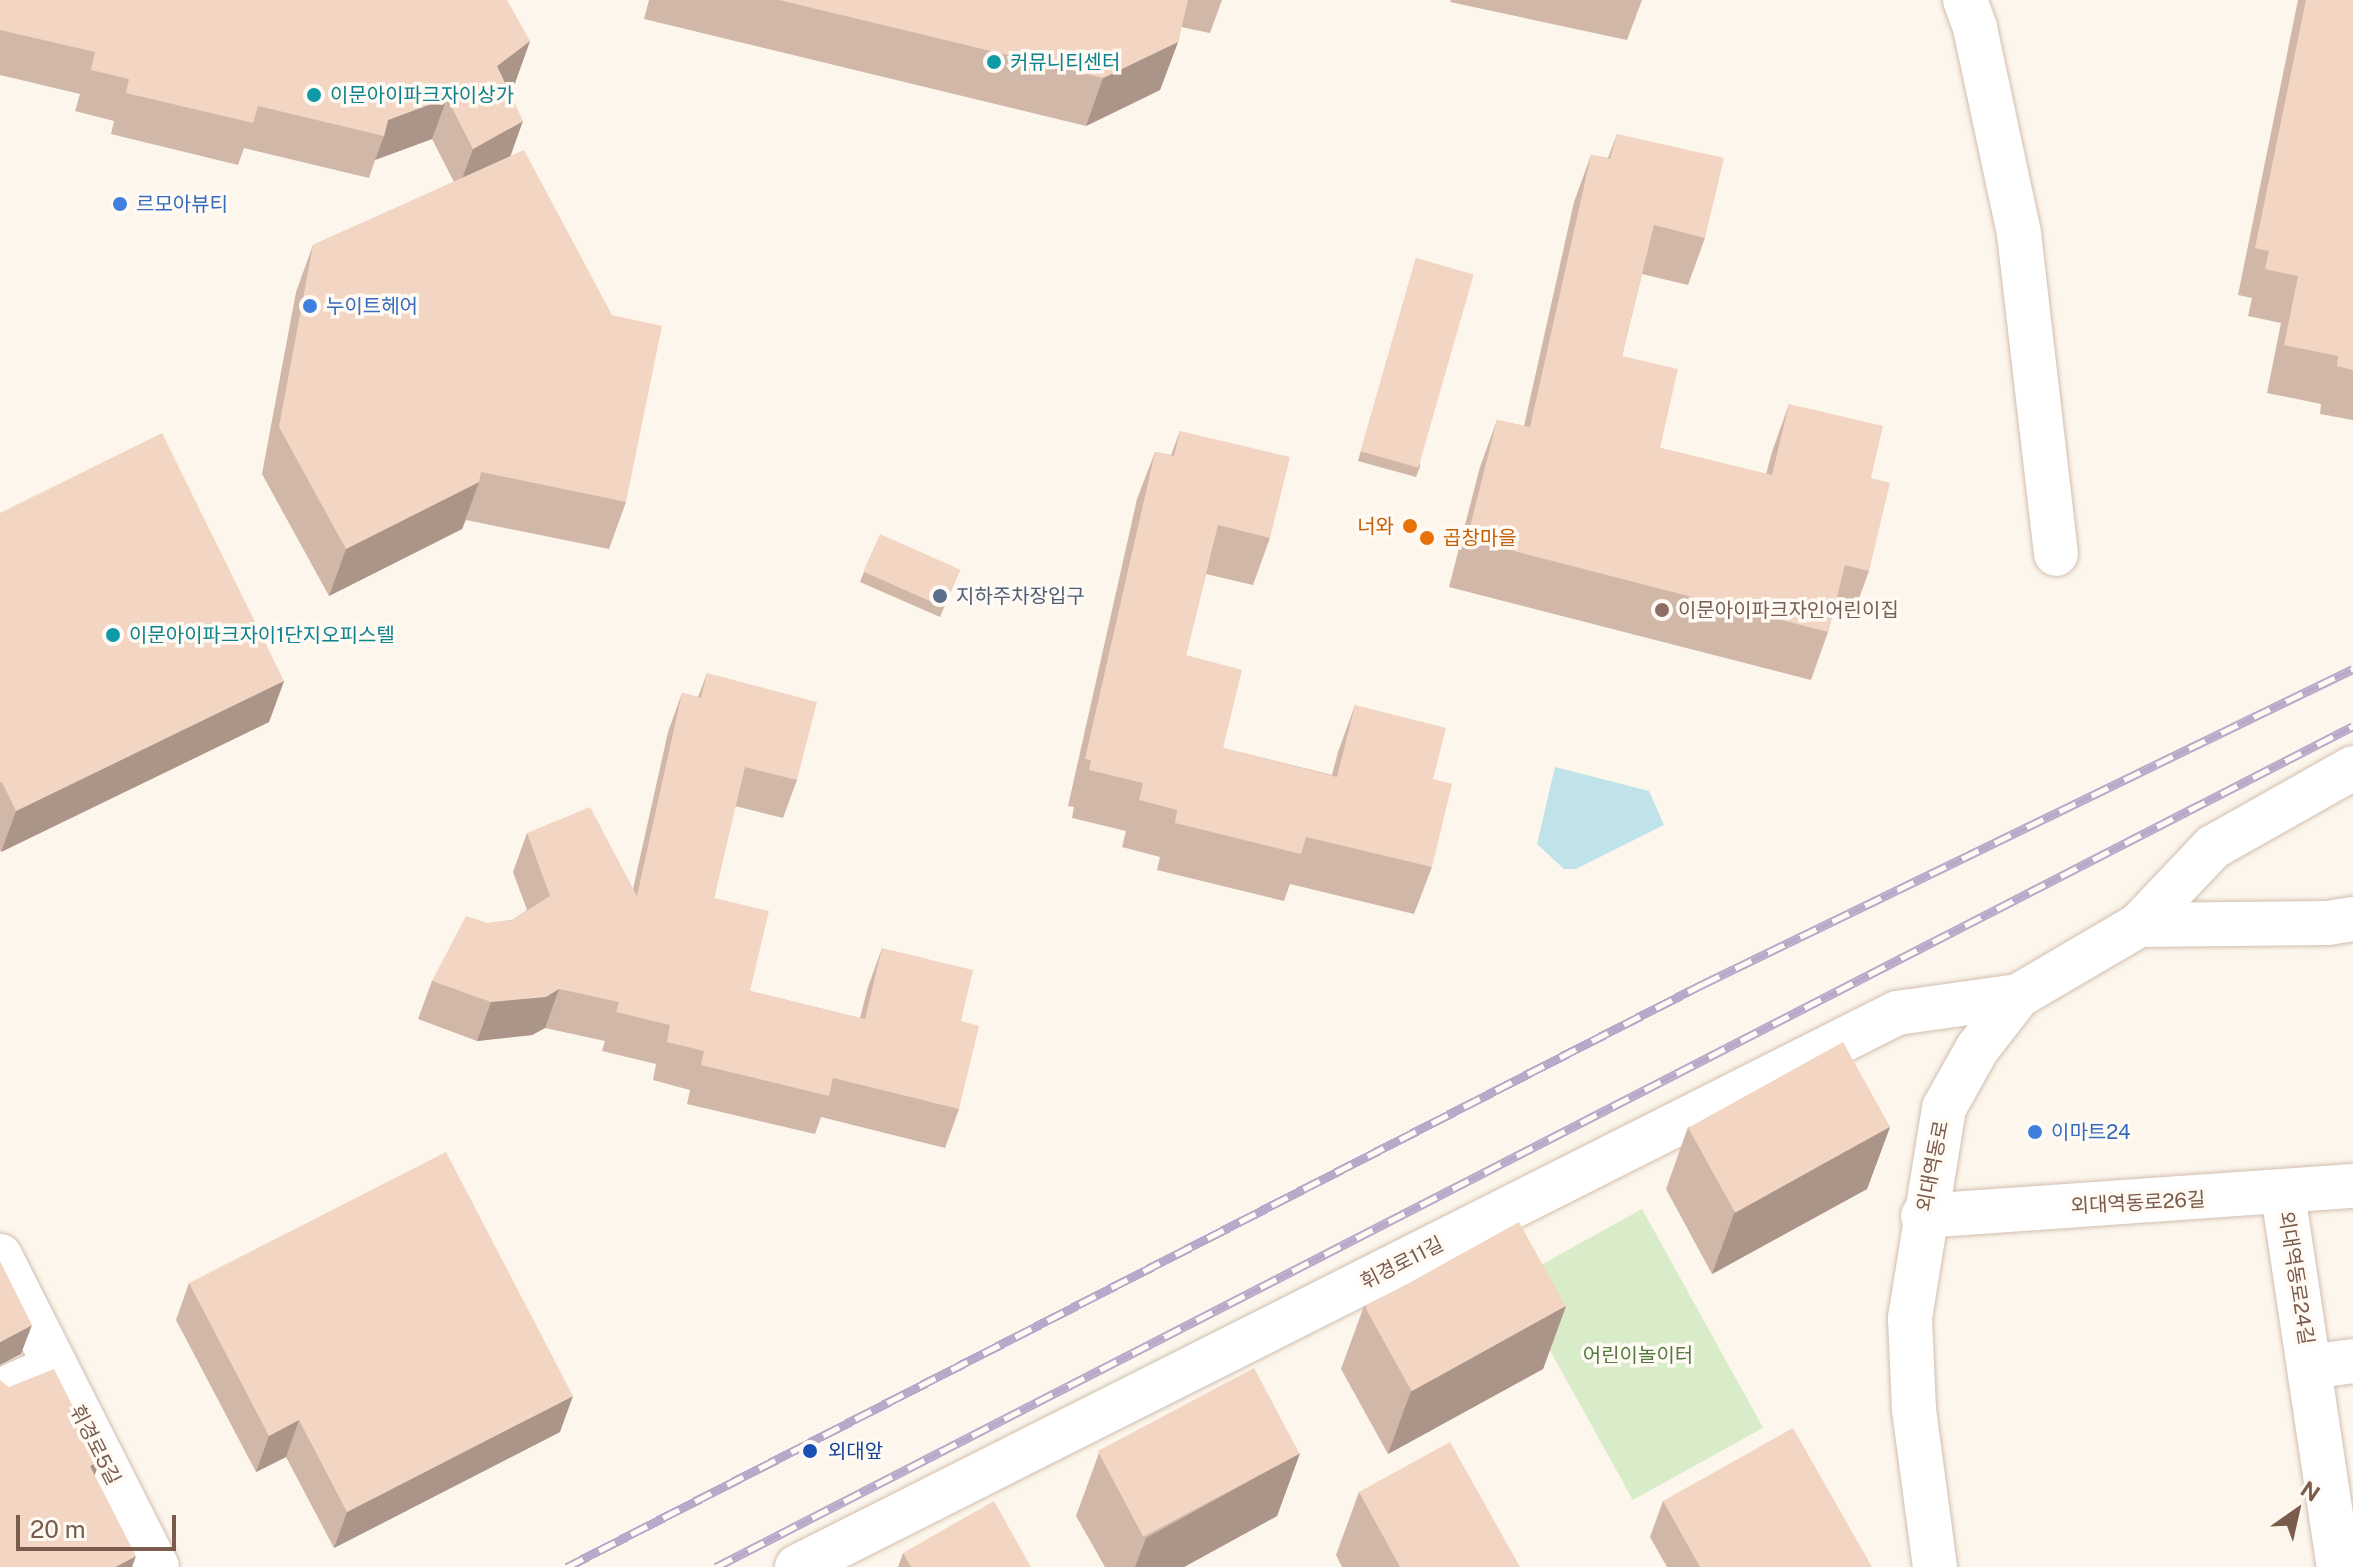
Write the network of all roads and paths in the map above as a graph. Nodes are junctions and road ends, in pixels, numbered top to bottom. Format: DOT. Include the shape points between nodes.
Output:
graph roads {
  1 [pos="1965,0"];
  2 [pos="2056,554"];
  3 [pos="2353,768"];
  4 [pos="2353,919"];
  5 [pos="2139,925"];
  6 [pos="2018,996"];
  7 [pos="2353,1186"];
  8 [pos="2283,1194"];
  9 [pos="1923,1216"];
  10 [pos="0,1256"];
  11 [pos="2353,1361"];
  12 [pos="55,1366"];
  13 [pos="2310,1367"];
  14 [pos="0,1391"];
  15 [pos="2338,1558"];
  16 [pos="157,1567"];
  17 [pos="797,1567"];
  18 [pos="1935,1567"];
  1 -- 2 [label="street" via="2019,234"];
  3 -- 5 [label="street" via="2213,847"];
  4 -- 5 [label="street, 외대역동로"];
  5 -- 6 [label="street, 외대역동로"];
  6 -- 9 [label="street, 외대역동로" via="1977,1049 1944,1108"];
  6 -- 17 [label="street, 휘경로11길" via="1897,1013"];
  7 -- 8 [label="street, 외대역동로26길"];
  8 -- 9 [label="street, 외대역동로26길"];
  8 -- 13 [label="street, 외대역동로24길"];
  9 -- 18 [label="street, 외대역동로" via="1910,1318 1914,1410"];
  10 -- 12 [label="street, 휘경로5길"];
  11 -- 13 [label="street, 외대역동로24길"];
  12 -- 14 [label="street"];
  12 -- 16 [label="street, 휘경로5길"];
  13 -- 15 [label="street"];
}
